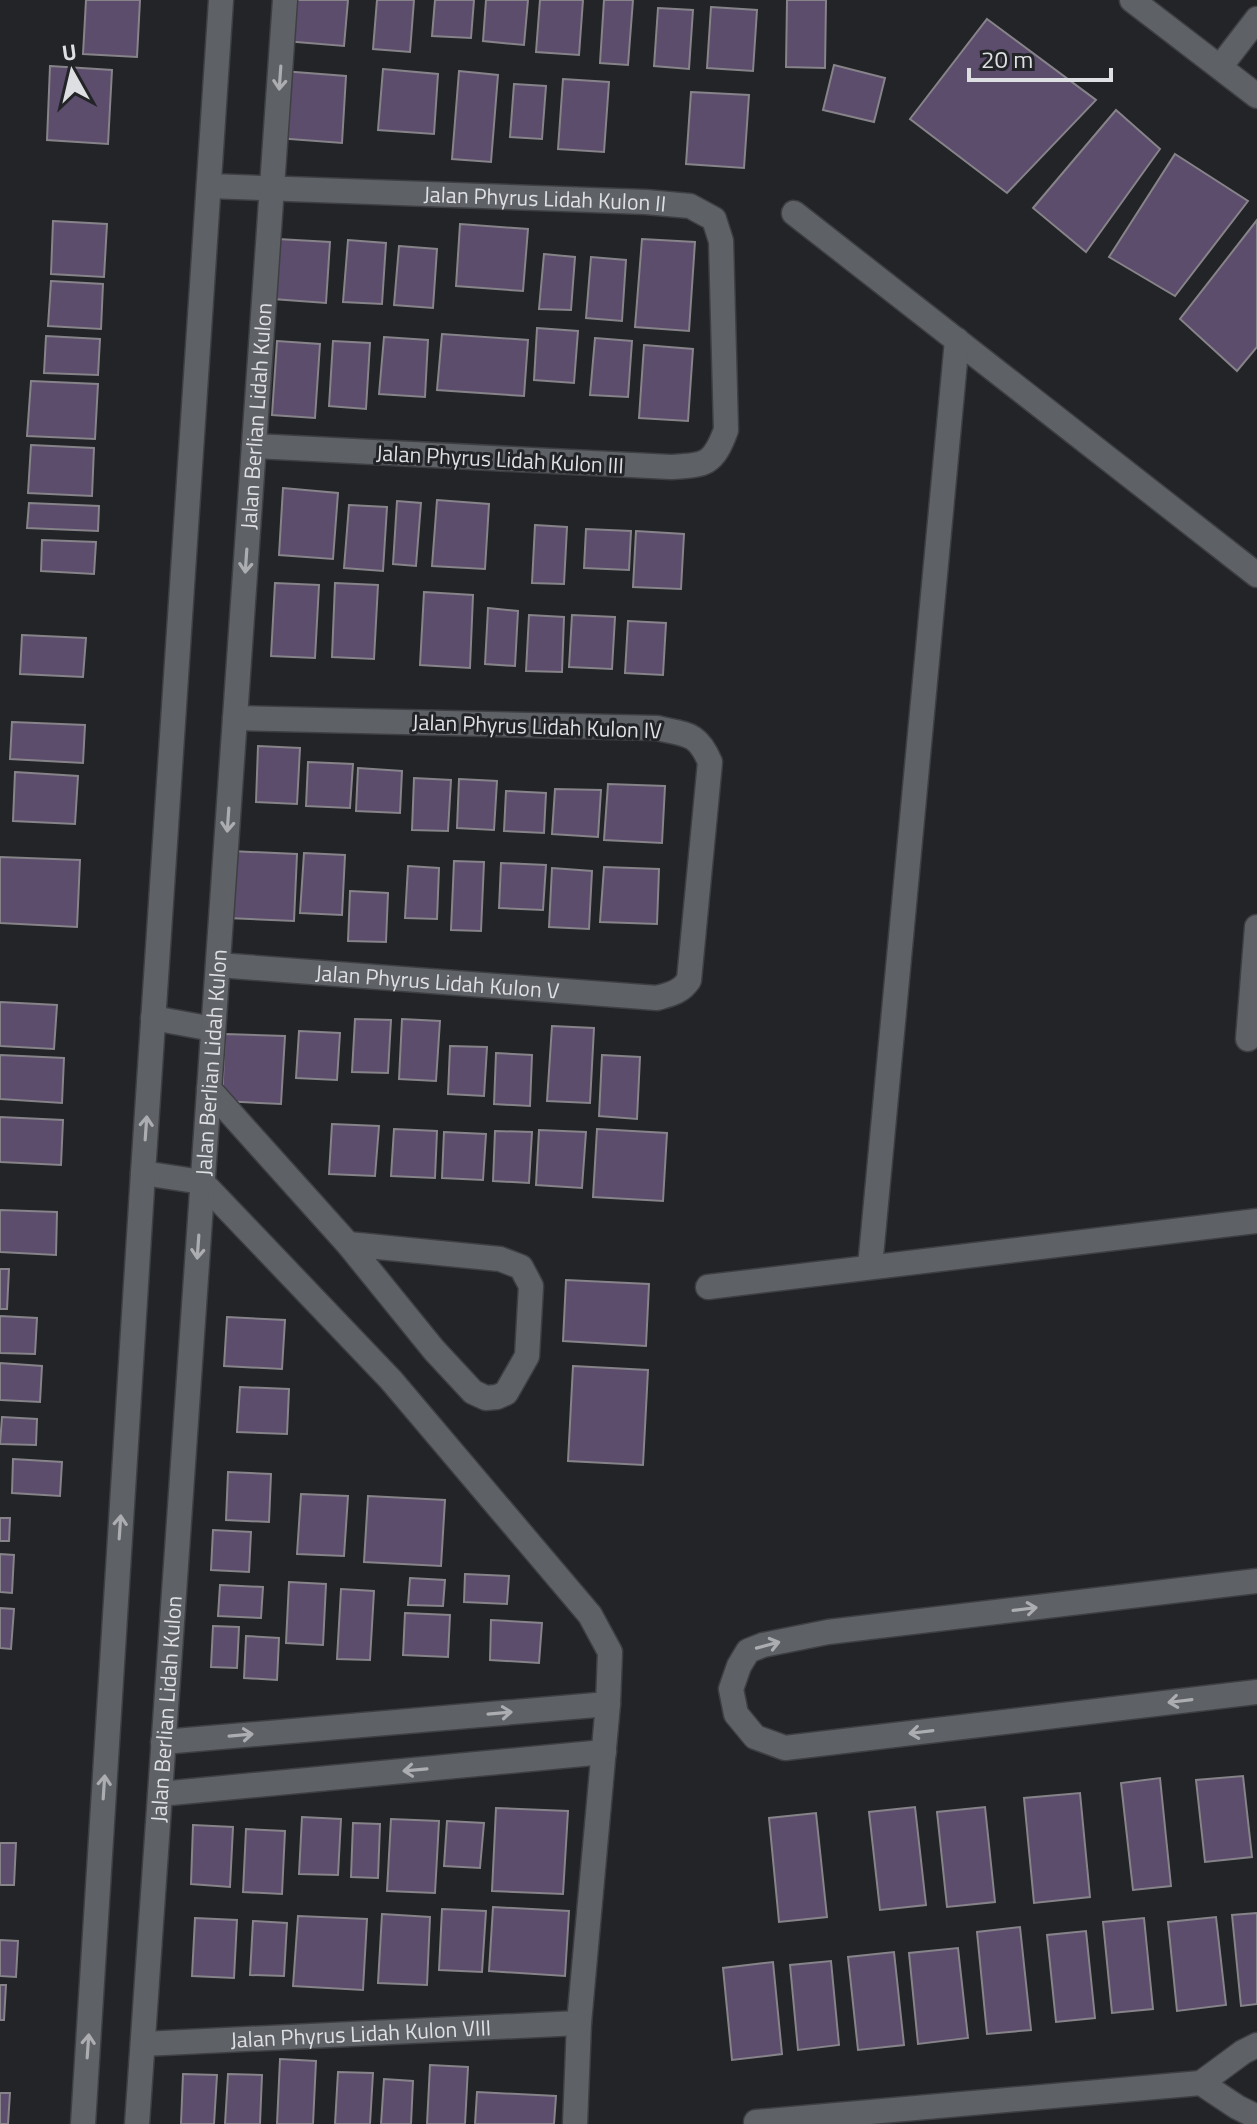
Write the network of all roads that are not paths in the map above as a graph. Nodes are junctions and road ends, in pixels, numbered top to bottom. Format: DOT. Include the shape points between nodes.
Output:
graph roads {
  1 [pos="221,0"];
  2 [pos="285,0"];
  3 [pos="1132,0"];
  4 [pos="1257,19"];
  5 [pos="1220,67"];
  6 [pos="1257,96"];
  7 [pos="209,186"];
  8 [pos="272,189"];
  9 [pos="794,213"];
  10 [pos="957,340"];
  11 [pos="726,430"];
  12 [pos="254,446"];
  13 [pos="1257,575"];
  14 [pos="235,718"];
  15 [pos="1257,927"];
  16 [pos="218,965"];
  17 [pos="657,998"];
  18 [pos="153,1018"];
  19 [pos="213,1029"];
  20 [pos="1248,1039"];
  21 [pos="209,1089"];
  22 [pos="143,1173"];
  23 [pos="202,1182"];
  24 [pos="1257,1221"];
  25 [pos="348,1244"];
  26 [pos="870,1267"];
  27 [pos="708,1287"];
  28 [pos="1257,1581"];
  29 [pos="1257,1692"];
  30 [pos="608,1704"];
  31 [pos="163,1742"];
  32 [pos="604,1752"];
  33 [pos="160,1794"];
  34 [pos="579,2023"];
  35 [pos="143,2044"];
  36 [pos="1257,2045"];
  37 [pos="1201,2083"];
  38 [pos="1257,2117"];
  39 [pos="756,2122"];
  40 [pos="83,2124"];
  41 [pos="137,2124"];
  42 [pos="575,2124"];
  1 -- 7 [label="street"];
  2 -- 8 [label="street, Jalan Berlian Lidah Kulon, one-way"];
  3 -- 5 [label="street"];
  4 -- 5 [label="street"];
  5 -- 6 [label="street"];
  7 -- 8 [label="street, Jalan Phyrus Lidah Kulon II"];
  7 -- 18 [label="street"];
  8 -- 11 [label="street, Jalan Phyrus Lidah Kulon II" via="690,206 714,219 721,241"];
  8 -- 12 [label="street, Jalan Berlian Lidah Kulon"];
  9 -- 10 [label="street"];
  10 -- 13 [label="street"];
  10 -- 26 [label="street"];
  11 -- 12 [label="street, Jalan Phyrus Lidah Kulon III" via="708,461 671,467"];
  12 -- 14 [label="street, Jalan Berlian Lidah Kulon, one-way"];
  14 -- 16 [label="street, Jalan Berlian Lidah Kulon, one-way"];
  14 -- 17 [label="street, Jalan Phyrus Lidah Kulon IV" via="657,728 692,736 710,762 689,980 675,993"];
  15 -- 20 [label="street"];
  16 -- 17 [label="street, Jalan Phyrus Lidah Kulon V"];
  16 -- 19 [label="street, Jalan Berlian Lidah Kulon"];
  18 -- 19 [label="street"];
  22 -- 18 [label="street, one-way"];
  19 -- 21 [label="street, Jalan Berlian Lidah Kulon"];
  21 -- 23 [label="street, Jalan Berlian Lidah Kulon"];
  21 -- 25 [label="street"];
  22 -- 23 [label="street"];
  40 -- 22 [label="street, one-way"];
  23 -- 30 [label="street" via="391,1380 590,1615 610,1652"];
  23 -- 31 [label="street, Jalan Berlian Lidah Kulon, one-way"];
  24 -- 26 [label="street"];
  25 -- 25 [label="street" via="473,1392 486,1398 506,1393 527,1356 531,1286 521,1267 500,1259"];
  26 -- 27 [label="street"];
  29 -- 28 [label="street, one-way" via="785,1748 755,1737 736,1714 731,1689 748,1651 763,1645 828,1632"];
  31 -- 30 [label="street, one-way"];
  30 -- 32 [label="street"];
  31 -- 33 [label="street, Jalan Berlian Lidah Kulon"];
  32 -- 33 [label="street, one-way"];
  32 -- 34 [label="street"];
  33 -- 35 [label="street, Jalan Berlian Lidah Kulon"];
  34 -- 35 [label="street, Jalan Phyrus Lidah Kulon VIII"];
  34 -- 42 [label="street"];
  35 -- 41 [label="street, Jalan Berlian Lidah Kulon"];
  36 -- 37 [label="street"];
  37 -- 38 [label="street"];
  37 -- 39 [label="street"];
}
